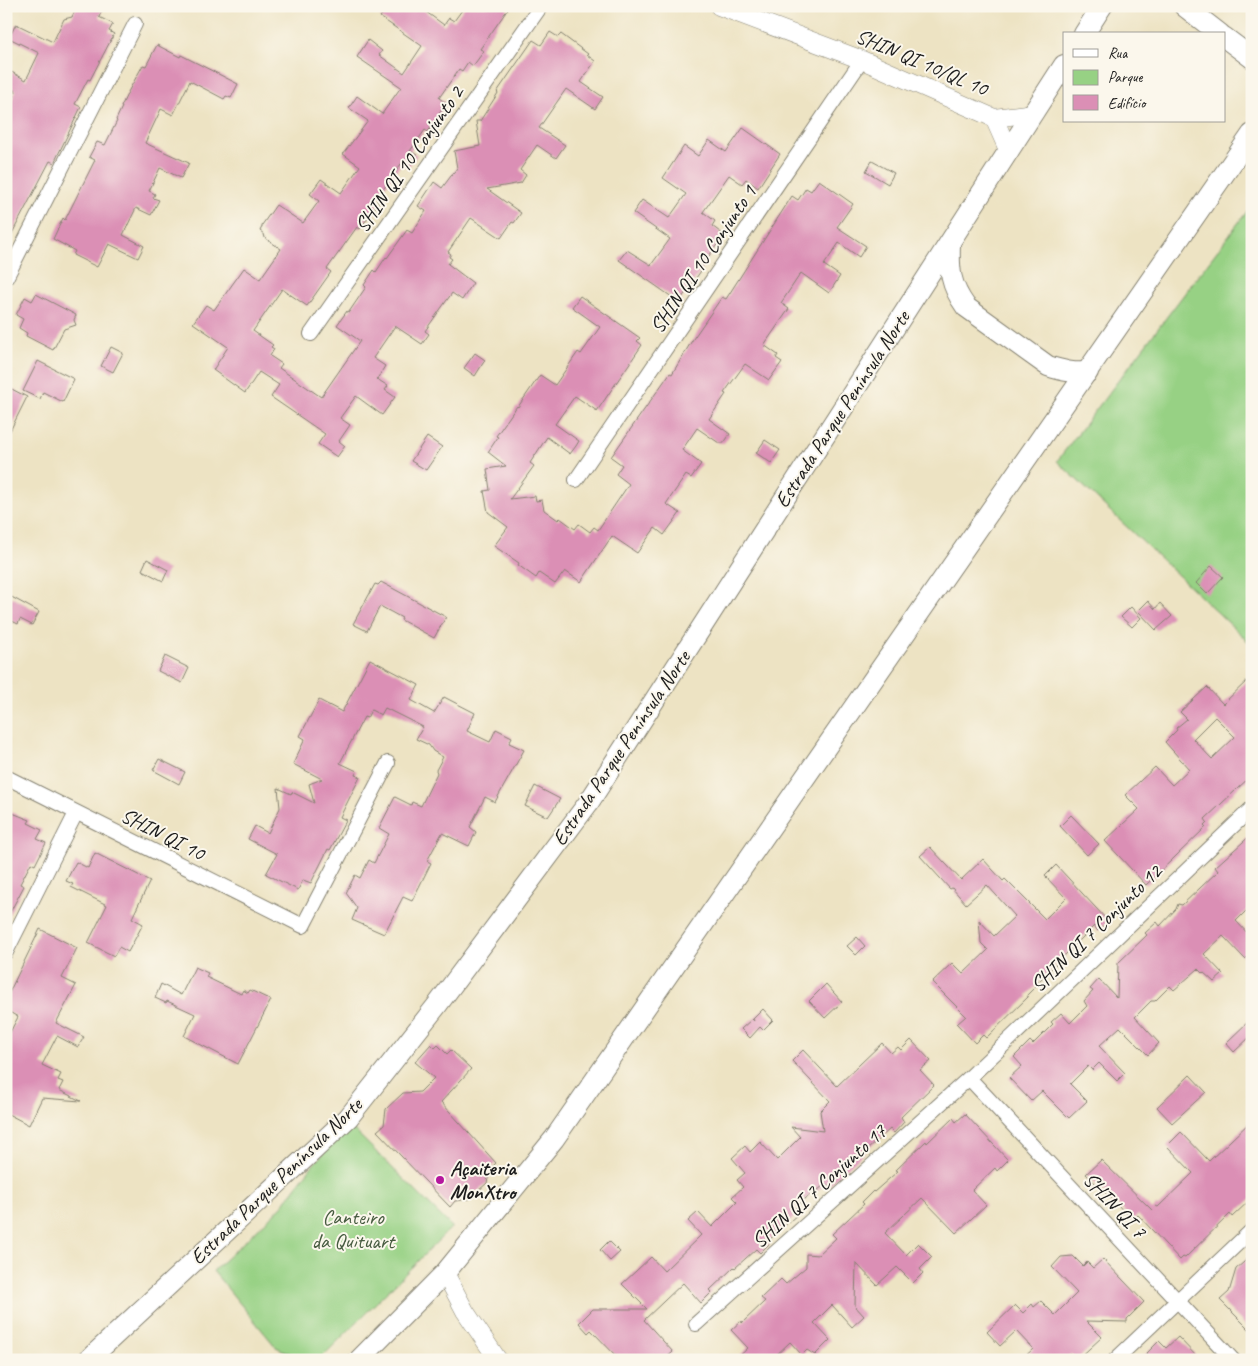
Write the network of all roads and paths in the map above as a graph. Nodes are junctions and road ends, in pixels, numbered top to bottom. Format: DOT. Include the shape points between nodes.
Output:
graph roads {
  1 [pos="540,6"];
  2 [pos="719,6"];
  3 [pos="1102,6"];
  4 [pos="1184,6"];
  5 [pos="135,24"];
  6 [pos="1085,32"];
  7 [pos="1217,32"];
  8 [pos="1226,38"];
  9 [pos="1252,58"];
  10 [pos="862,60"];
  11 [pos="1063,67"];
  12 [pos="1034,113"];
  13 [pos="994,118"];
  14 [pos="1252,134"];
  15 [pos="1009,152"];
  16 [pos="950,244"];
  17 [pos="6,278"];
  18 [pos="310,334"];
  19 [pos="1088,372"];
  20 [pos="576,480"];
  21 [pos="388,763"];
  22 [pos="6,777"];
  23 [pos="1252,808"];
  24 [pos="76,812"];
  25 [pos="6,952"];
  26 [pos="969,1078"];
  27 [pos="1252,1230"];
  28 [pos="439,1280"];
  29 [pos="1178,1301"];
  30 [pos="696,1324"];
  31 [pos="88,1360"];
  32 [pos="359,1360"];
  33 [pos="498,1360"];
  34 [pos="1114,1360"];
  35 [pos="1233,1360"];
  1 -- 18 [label="street, SHIN QI 10 Conjunto 2"];
  2 -- 10 [label="street, SHIN QI 10/QL 10"];
  3 -- 6 [label="main road"];
  4 -- 7 [label="main road"];
  5 -- 17 [label="street"];
  8 -- 9 [label="main road"];
  10 -- 13 [label="street, SHIN QI 10/QL 10"];
  10 -- 20 [label="street, SHIN QI 10 Conjunto 1"];
  11 -- 12 [label="main road, Estrada Parque Península Norte"];
  12 -- 13 [label="street, SHIN QI 10/QL 10"];
  12 -- 15 [label="main road, Estrada Parque Península Norte"];
  13 -- 15 [label="street, SHIN QI 10/QL 10"];
  14 -- 19 [label="main road"];
  15 -- 16 [label="main road, Estrada Parque Península Norte"];
  16 -- 19 [label="main road" via="951,278 956,294 966,307 1048,366 1074,373"];
  16 -- 31 [label="main road, Estrada Parque Península Norte" via="589,802 435,1008 348,1118"];
  19 -- 28 [label="main road" via="554,1139"];
  21 -- 24 [label="street, SHIN QI 10" via="303,926"];
  22 -- 24 [label="street, SHIN QI 10"];
  23 -- 26 [label="street, SHIN QI 7 Conjunto 12"];
  24 -- 25 [label="street"];
  26 -- 29 [label="street, SHIN QI 7"];
  26 -- 30 [label="street, SHIN QI 7 Conjunto 17"];
  27 -- 29 [label="street"];
  28 -- 32 [label="main road"];
  28 -- 33 [label="street" via="465,1311"];
  29 -- 34 [label="street"];
  29 -- 35 [label="street, SHIN QI 7"];
}
